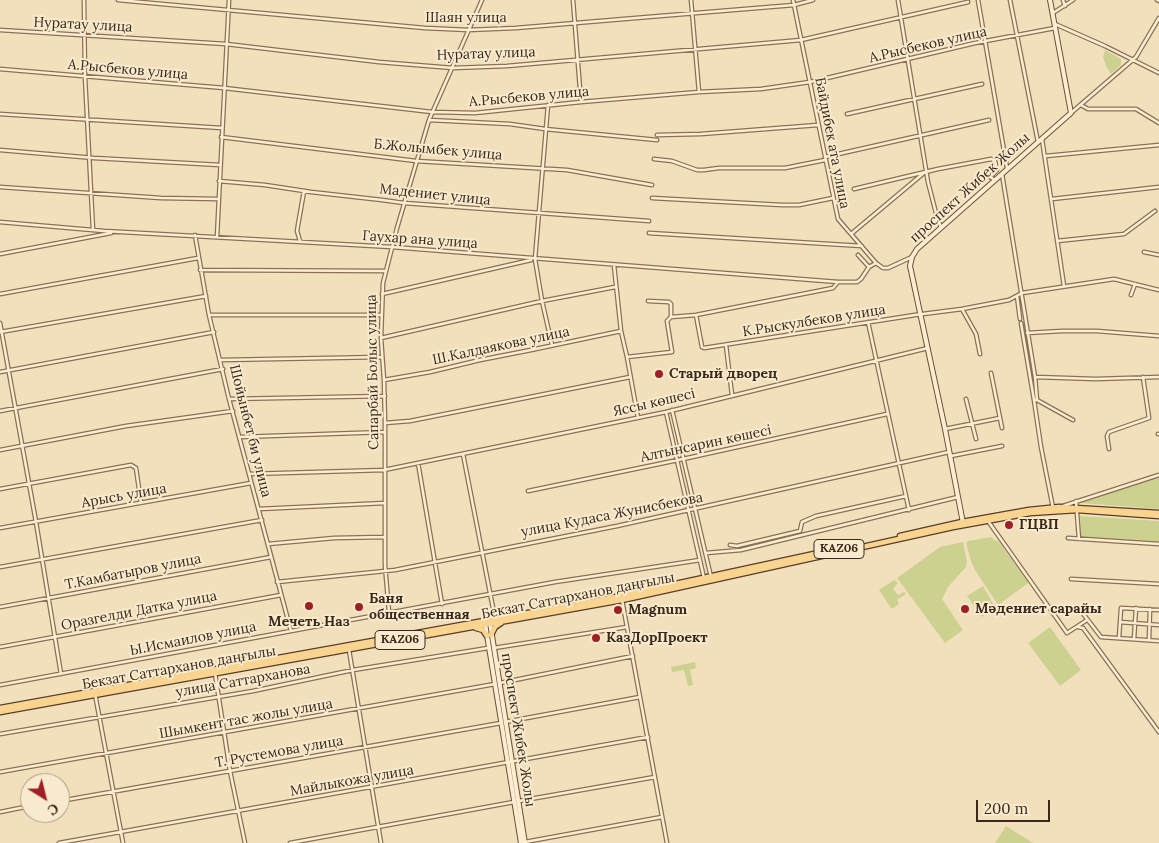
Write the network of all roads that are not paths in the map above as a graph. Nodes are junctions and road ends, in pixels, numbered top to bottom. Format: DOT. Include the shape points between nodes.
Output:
graph roads {
  1 [pos="84,0"];
  2 [pos="118,0"];
  3 [pos="228,0"];
  4 [pos="482,0"];
  5 [pos="573,0"];
  6 [pos="691,0"];
  7 [pos="793,0"];
  8 [pos="814,0"];
  9 [pos="898,0"];
  10 [pos="978,0"];
  11 [pos="1010,0"];
  12 [pos="1050,0"];
  13 [pos="1063,0"];
  14 [pos="1073,0"];
  15 [pos="968,2"];
  16 [pos="794,4"];
  17 [pos="1064,6"];
  18 [pos="228,10"];
  19 [pos="692,13"];
  20 [pos="1053,13"];
  21 [pos="901,18"];
  22 [pos="1159,18"];
  23 [pos="576,23"];
  24 [pos="1055,26"];
  25 [pos="0,30"];
  26 [pos="468,30"];
  27 [pos="84,35"];
  28 [pos="1017,35"];
  29 [pos="801,40"];
  30 [pos="986,41"];
  31 [pos="226,44"];
  32 [pos="696,49"];
  33 [pos="908,59"];
  34 [pos="578,60"];
  35 [pos="1132,60"];
  36 [pos="0,68"];
  37 [pos="453,68"];
  38 [pos="1159,73"];
  39 [pos="85,76"];
  40 [pos="810,82"];
  41 [pos="982,84"];
  42 [pos="224,88"];
  43 [pos="699,92"];
  44 [pos="914,99"];
  45 [pos="581,102"];
  46 [pos="1080,105"];
  47 [pos="548,106"];
  48 [pos="432,112"];
  49 [pos="0,114"];
  50 [pos="847,114"];
  51 [pos="1071,114"];
  52 [pos="88,119"];
  53 [pos="429,120"];
  54 [pos="989,120"];
  55 [pos="1159,123"];
  56 [pos="818,125"];
  57 [pos="222,128"];
  58 [pos="546,129"];
  59 [pos="657,136"];
  60 [pos="920,136"];
  61 [pos="221,137"];
  62 [pos="1042,138"];
  63 [pos="657,140"];
  64 [pos="1038,142"];
  65 [pos="1159,145"];
  66 [pos="0,150"];
  67 [pos="1046,156"];
  68 [pos="89,157"];
  69 [pos="825,158"];
  70 [pos="654,159"];
  71 [pos="416,160"];
  72 [pos="220,165"];
  73 [pos="542,169"];
  74 [pos="1007,169"];
  75 [pos="926,171"];
  76 [pos="1002,174"];
  77 [pos="995,180"];
  78 [pos="219,181"];
  79 [pos="652,185"];
  80 [pos="0,186"];
  81 [pos="1159,187"];
  82 [pos="854,189"];
  83 [pos="304,191"];
  84 [pos="92,193"];
  85 [pos="652,198"];
  86 [pos="833,198"];
  87 [pos="218,199"];
  88 [pos="1052,200"];
  89 [pos="404,204"];
  90 [pos="1155,211"];
  91 [pos="539,214"];
  92 [pos="649,221"];
  93 [pos="0,222"];
  94 [pos="942,227"];
  95 [pos="93,230"];
  96 [pos="115,232"];
  97 [pos="649,233"];
  98 [pos="851,234"];
  99 [pos="195,235"];
  100 [pos="216,237"];
  101 [pos="1057,241"];
  102 [pos="300,242"];
  103 [pos="862,246"];
  104 [pos="392,247"];
  105 [pos="1144,252"];
  106 [pos="0,254"];
  107 [pos="858,255"];
  108 [pos="1159,255"];
  109 [pos="912,257"];
  110 [pos="198,258"];
  111 [pos="535,259"];
  112 [pos="876,264"];
  113 [pos="614,265"];
  114 [pos="869,267"];
  115 [pos="200,270"];
  116 [pos="385,271"];
  117 [pos="838,282"];
  118 [pos="1134,284"];
  119 [pos="1064,286"];
  120 [pos="615,287"];
  121 [pos="1159,290"];
  122 [pos="1022,293"];
  123 [pos="0,294"];
  124 [pos="382,294"];
  125 [pos="1132,295"];
  126 [pos="206,296"];
  127 [pos="1017,296"];
  128 [pos="542,301"];
  129 [pos="648,301"];
  130 [pos="962,309"];
  131 [pos="209,315"];
  132 [pos="381,315"];
  133 [pos="696,315"];
  134 [pos="921,315"];
  135 [pos="671,316"];
  136 [pos="868,322"];
  137 [pos="0,323"];
  138 [pos="621,331"];
  139 [pos="1,332"];
  140 [pos="214,332"];
  141 [pos="1027,333"];
  142 [pos="1159,336"];
  143 [pos="381,338"];
  144 [pos="726,345"];
  145 [pos="552,346"];
  146 [pos="928,348"];
  147 [pos="980,354"];
  148 [pos="382,357"];
  149 [pos="627,357"];
  150 [pos="221,360"];
  151 [pos="876,362"];
  152 [pos="223,369"];
  153 [pos="8,371"];
  154 [pos="0,372"];
  155 [pos="991,374"];
  156 [pos="630,377"];
  157 [pos="1035,377"];
  158 [pos="1142,377"];
  159 [pos="1159,377"];
  160 [pos="384,380"];
  161 [pos="732,395"];
  162 [pos="384,396"];
  163 [pos="229,399"];
  164 [pos="966,400"];
  165 [pos="1036,400"];
  166 [pos="15,408"];
  167 [pos="672,410"];
  168 [pos="0,411"];
  169 [pos="233,411"];
  170 [pos="666,412"];
  171 [pos="887,414"];
  172 [pos="638,418"];
  173 [pos="1000,418"];
  174 [pos="1073,420"];
  175 [pos="385,423"];
  176 [pos="973,424"];
  177 [pos="1002,428"];
  178 [pos="945,430"];
  179 [pos="386,432"];
  180 [pos="240,437"];
  181 [pos="976,439"];
  182 [pos="22,446"];
  183 [pos="1002,446"];
  184 [pos="1109,449"];
  185 [pos="0,450"];
  186 [pos="462,453"];
  187 [pos="949,454"];
  188 [pos="683,459"];
  189 [pos="677,460"];
  190 [pos="418,463"];
  191 [pos="899,464"];
  192 [pos="384,470"];
  193 [pos="249,474"];
  194 [pos="1159,476"];
  195 [pos="251,483"];
  196 [pos="28,484"];
  197 [pos="0,489"];
  198 [pos="528,491"];
  199 [pos="906,496"];
  200 [pos="958,496"];
  201 [pos="1076,501"];
  202 [pos="141,503"];
  203 [pos="384,503"];
  204 [pos="1059,507"];
  205 [pos="1053,508"];
  206 [pos="259,509"];
  207 [pos="695,509"];
  208 [pos="1077,509"];
  209 [pos="689,510"];
  210 [pos="909,510"];
  211 [pos="1159,515"];
  212 [pos="262,520"];
  213 [pos="988,521"];
  214 [pos="36,522"];
  215 [pos="963,524"];
  216 [pos="0,528"];
  217 [pos="385,537"];
  218 [pos="1068,538"];
  219 [pos="1078,539"];
  220 [pos="268,544"];
  221 [pos="1159,544"];
  222 [pos="730,545"];
  223 [pos="481,552"];
  224 [pos="706,553"];
  225 [pos="271,557"];
  226 [pos="42,560"];
  227 [pos="700,560"];
  228 [pos="435,562"];
  229 [pos="0,568"];
  230 [pos="385,572"];
  231 [pos="1071,578"];
  232 [pos="712,579"];
  233 [pos="705,580"];
  234 [pos="278,582"];
  235 [pos="1159,584"];
  236 [pos="626,585"];
  237 [pos="490,594"];
  238 [pos="281,595"];
  239 [pos="49,598"];
  240 [pos="622,598"];
  241 [pos="442,604"];
  242 [pos="0,608"];
  243 [pos="1136,608"];
  244 [pos="1150,609"];
  245 [pos="1159,610"];
  246 [pos="390,612"];
  247 [pos="1084,615"];
  248 [pos="1087,620"];
  249 [pos="489,621"];
  250 [pos="505,621"];
  251 [pos="1120,622"];
  252 [pos="1135,623"];
  253 [pos="1149,624"];
  254 [pos="1159,625"];
  255 [pos="1077,626"];
  256 [pos="466,627"];
  257 [pos="628,627"];
  258 [pos="291,631"];
  259 [pos="489,635"];
  260 [pos="55,637"];
  261 [pos="1119,638"];
  262 [pos="1134,639"];
  263 [pos="1149,640"];
  264 [pos="1159,641"];
  265 [pos="0,647"];
  266 [pos="348,647"];
  267 [pos="492,648"];
  268 [pos="323,652"];
  269 [pos="633,656"];
  270 [pos="353,670"];
  271 [pos="215,673"];
  272 [pos="61,674"];
  273 [pos="497,684"];
  274 [pos="0,685"];
  275 [pos="95,693"];
  276 [pos="218,696"];
  277 [pos="73,697"];
  278 [pos="640,697"];
  279 [pos="0,708"];
  280 [pos="359,709"];
  281 [pos="0,712"];
  282 [pos="99,717"];
  283 [pos="503,722"];
  284 [pos="1159,732"];
  285 [pos="225,733"];
  286 [pos="0,734"];
  287 [pos="648,736"];
  288 [pos="365,747"];
  289 [pos="106,753"];
  290 [pos="510,762"];
  291 [pos="230,771"];
  292 [pos="0,772"];
  293 [pos="655,777"];
  294 [pos="371,788"];
  295 [pos="112,792"];
  296 [pos="70,799"];
  297 [pos="516,801"];
  298 [pos="20,808"];
  299 [pos="238,811"];
  300 [pos="0,812"];
  301 [pos="662,817"];
  302 [pos="378,827"];
  303 [pos="120,832"];
  304 [pos="60,843"];
  305 [pos="122,843"];
  306 [pos="245,843"];
  307 [pos="290,843"];
  308 [pos="381,843"];
  309 [pos="522,843"];
  310 [pos="667,843"];
  1 -- 27 [label="street"];
  2 -- 18 [label="street, Шаян улица"];
  3 -- 18 [label="street"];
  4 -- 26 [label="street, Сапарбай Болыс улица"];
  5 -- 23 [label="street"];
  6 -- 19 [label="street"];
  7 -- 16 [label="street, Байдибек ата улица"];
  8 -- 16 [label="street, Шаян улица"];
  9 -- 21 [label="street"];
  10 -- 30 [label="street"];
  11 -- 28 [label="street"];
  12 -- 20 [label="main road"];
  13 -- 17 [label="street"];
  14 -- 17 [label="street"];
  15 -- 21 [label="street, Нуратау улица"];
  16 -- 19 [label="street, Шаян улица"];
  16 -- 29 [label="street, Байдибек ата улица"];
  17 -- 20 [label="street"];
  18 -- 26 [label="street, Шаян улица"];
  18 -- 31 [label="street"];
  19 -- 23 [label="street, Шаян улица"];
  19 -- 32 [label="street"];
  20 -- 24 [label="main road"];
  21 -- 29 [label="street, Нуратау улица"];
  21 -- 33 [label="street"];
  22 -- 35 [label="street, проспект Жибек Жолы"];
  23 -- 26 [label="street, Шаян улица"];
  23 -- 34 [label="street"];
  24 -- 28 [label="street, А.Рысбеков улица"];
  24 -- 35 [label="street"];
  24 -- 51 [label="main road"];
  25 -- 27 [label="street, Нуратау улица"];
  26 -- 37 [label="street, Сапарбай Болыс улица"];
  27 -- 31 [label="street, Нуратау улица"];
  27 -- 39 [label="street"];
  28 -- 30 [label="street, А.Рысбеков улица"];
  28 -- 64 [label="street"];
  29 -- 32 [label="street, Нуратау улица"];
  29 -- 40 [label="street, Байдибек ата улица"];
  30 -- 33 [label="street, А.Рысбеков улица"];
  30 -- 74 [label="street"];
  31 -- 37 [label="street, Нуратау улица"];
  31 -- 42 [label="street"];
  32 -- 34 [label="street, Нуратау улица"];
  32 -- 43 [label="street"];
  33 -- 40 [label="street, А.Рысбеков улица"];
  33 -- 44 [label="street"];
  34 -- 37 [label="street, Нуратау улица"];
  34 -- 45 [label="street"];
  35 -- 38 [label="street"];
  35 -- 46 [label="street, проспект Жибек Жолы"];
  36 -- 39 [label="street, А.Рысбеков улица"];
  37 -- 48 [label="street, Сапарбай Болыс улица"];
  39 -- 42 [label="street, А.Рысбеков улица"];
  39 -- 52 [label="street"];
  40 -- 43 [label="street, А.Рысбеков улица"];
  40 -- 56 [label="street, Байдибек ата улица"];
  41 -- 44 [label="street"];
  42 -- 48 [label="street, А.Рысбеков улица"];
  42 -- 57 [label="street"];
  43 -- 45 [label="street, А.Рысбеков улица"];
  44 -- 50 [label="street"];
  44 -- 60 [label="street"];
  45 -- 47 [label="street, А.Рысбеков улица"];
  46 -- 51 [label="street, проспект Жибек Жолы"];
  46 -- 55 [label="street" via="1088,109 1136,109"];
  47 -- 48 [label="street, А.Рысбеков улица" via="475,113"];
  47 -- 58 [label="street"];
  48 -- 53 [label="street, Сапарбай Болыс улица"];
  49 -- 52 [label="street"];
  51 -- 62 [label="main road, проспект Жибек Жолы"];
  52 -- 57 [label="street"];
  52 -- 68 [label="street"];
  53 -- 58 [label="street"];
  53 -- 71 [label="street, Сапарбай Болыс улица"];
  54 -- 60 [label="street"];
  56 -- 59 [label="street"];
  56 -- 69 [label="street, Байдибек ата улица"];
  57 -- 61 [label="street"];
  58 -- 63 [label="street"];
  58 -- 73 [label="street"];
  60 -- 69 [label="street"];
  60 -- 75 [label="street"];
  61 -- 71 [label="street, Б.Жолымбек улица"];
  61 -- 72 [label="street"];
  62 -- 64 [label="main road, проспект Жибек Жолы"];
  62 -- 67 [label="street"];
  64 -- 74 [label="main road, проспект Жибек Жолы"];
  65 -- 67 [label="street"];
  66 -- 68 [label="street"];
  67 -- 88 [label="street"];
  68 -- 72 [label="street"];
  68 -- 84 [label="street"];
  69 -- 70 [label="street" via="785,168 704,170"];
  69 -- 86 [label="street, Байдибек ата улица"];
  71 -- 73 [label="street, Б.Жолымбек улица"];
  71 -- 89 [label="street, Сапарбай Болыс улица"];
  72 -- 78 [label="street"];
  73 -- 79 [label="street, Б.Жолымбек улица" via="594,174"];
  73 -- 91 [label="street"];
  74 -- 76 [label="main road, проспект Жибек Жолы"];
  75 -- 77 [label="street" via="991,159 995,161 997,170 990,177"];
  75 -- 82 [label="street"];
  75 -- 94 [label="street"];
  75 -- 98 [label="street"];
  76 -- 77 [label="main road, проспект Жибек Жолы"];
  76 -- 122 [label="street"];
  77 -- 94 [label="main road, проспект Жибек Жолы"];
  78 -- 83 [label="street, Мадениет улица"];
  78 -- 87 [label="street"];
  80 -- 84 [label="street"];
  81 -- 88 [label="street"];
  83 -- 89 [label="street, Мадениет улица"];
  83 -- 102 [label="street" via="297,231"];
  84 -- 87 [label="street"];
  84 -- 95 [label="street"];
  85 -- 86 [label="street" via="799,205"];
  86 -- 98 [label="street, Байдибек ата улица" via="838,219"];
  87 -- 100 [label="street"];
  88 -- 101 [label="street"];
  89 -- 91 [label="street, Мадениет улица"];
  89 -- 104 [label="street, Сапарбай Болыс улица"];
  90 -- 101 [label="street" via="1124,234"];
  91 -- 92 [label="street, Мадениет улица"];
  91 -- 111 [label="street"];
  93 -- 95 [label="street, Гаухар ана улица"];
  94 -- 109 [label="main road, проспект Жибек Жолы"];
  95 -- 96 [label="street, Гаухар ана улица"];
  96 -- 99 [label="street, Гаухар ана улица"];
  96 -- 106 [label="street"];
  97 -- 103 [label="street"];
  98 -- 103 [label="street, Байдибек ата улица"];
  99 -- 100 [label="street, Гаухар ана улица"];
  99 -- 110 [label="street, Шойынбет би улица"];
  100 -- 102 [label="street, Гаухар ана улица"];
  101 -- 119 [label="street"];
  102 -- 104 [label="street, Гаухар ана улица"];
  103 -- 112 [label="street, Байдибек ата улица"];
  104 -- 111 [label="street, Гаухар ана улица"];
  104 -- 116 [label="street, Сапарбай Болыс улица"];
  105 -- 108 [label="street"];
  107 -- 114 [label="street"];
  109 -- 112 [label="street" via="888,268"];
  109 -- 134 [label="main road, проспект Жибек Жолы" via="910,266"];
  110 -- 115 [label="street, Шойынбет би улица"];
  110 -- 123 [label="street"];
  111 -- 113 [label="street, Гаухар ана улица"];
  111 -- 124 [label="street"];
  111 -- 128 [label="street"];
  112 -- 114 [label="street"];
  113 -- 117 [label="street, Гаухар ана улица"];
  113 -- 120 [label="street"];
  114 -- 117 [label="street" via="857,282"];
  115 -- 116 [label="street"];
  115 -- 126 [label="street, Шойынбет би улица"];
  116 -- 124 [label="street, Сапарбай Болыс улица"];
  117 -- 133 [label="street" via="833,288"];
  118 -- 119 [label="street, К.Рыскулбеков улица" via="1114,279"];
  118 -- 121 [label="street, К.Рыскулбеков улица"];
  118 -- 125 [label="street"];
  119 -- 122 [label="street, К.Рыскулбеков улица"];
  120 -- 128 [label="street"];
  120 -- 138 [label="street"];
  122 -- 127 [label="street, К.Рыскулбеков улица"];
  122 -- 141 [label="street"];
  124 -- 132 [label="street, Сапарбай Болыс улица"];
  126 -- 131 [label="street, Шойынбет би улица"];
  126 -- 139 [label="street"];
  127 -- 130 [label="street, К.Рыскулбеков улица"];
  127 -- 165 [label="street"];
  128 -- 143 [label="street"];
  128 -- 145 [label="street"];
  129 -- 135 [label="street" via="669,302"];
  130 -- 134 [label="street, К.Рыскулбеков улица"];
  130 -- 147 [label="street" via="976,334"];
  131 -- 132 [label="street"];
  131 -- 140 [label="street, Шойынбет би улица"];
  132 -- 143 [label="street, Сапарбай Болыс улица"];
  133 -- 135 [label="street"];
  133 -- 144 [label="street, К.Рыскулбеков улица" via="702,348"];
  134 -- 136 [label="street, К.Рыскулбеков улица"];
  134 -- 146 [label="main road, проспект Жибек Жолы"];
  135 -- 149 [label="street" via="667,321 673,350 670,354"];
  136 -- 144 [label="street, К.Рыскулбеков улица"];
  136 -- 151 [label="street"];
  137 -- 139 [label="street"];
  138 -- 145 [label="street, Ш.Калдаякова улица"];
  138 -- 149 [label="street"];
  139 -- 153 [label="street"];
  140 -- 150 [label="street, Шойынбет би улица"];
  140 -- 153 [label="street"];
  141 -- 142 [label="street" via="1097,331"];
  141 -- 157 [label="street"];
  143 -- 148 [label="street, Сапарбай Болыс улица"];
  144 -- 161 [label="street"];
  145 -- 160 [label="street, Ш.Калдаякова улица"];
  146 -- 151 [label="street, Яссы көшесі"];
  146 -- 178 [label="main road, проспект Жибек Жолы"];
  148 -- 150 [label="street"];
  148 -- 160 [label="street, Сапарбай Болыс улица"];
  149 -- 156 [label="street"];
  150 -- 152 [label="street, Шойынбет би улица"];
  151 -- 161 [label="street, Яссы көшесі"];
  151 -- 171 [label="street"];
  152 -- 163 [label="street, Шойынбет би улица"];
  152 -- 166 [label="street"];
  153 -- 154 [label="street"];
  153 -- 166 [label="street"];
  155 -- 173 [label="street"];
  156 -- 172 [label="street"];
  156 -- 175 [label="street"];
  157 -- 158 [label="street"];
  157 -- 165 [label="street"];
  158 -- 159 [label="street"];
  158 -- 184 [label="street" via="1149,418 1109,432"];
  160 -- 162 [label="street, Сапарбай Болыс улица"];
  161 -- 167 [label="street, Яссы көшесі"];
  162 -- 163 [label="street"];
  162 -- 175 [label="street, Сапарбай Болыс улица"];
  163 -- 169 [label="street, Шойынбет би улица"];
  164 -- 176 [label="street"];
  165 -- 174 [label="street"];
  165 -- 205 [label="street"];
  166 -- 168 [label="street"];
  166 -- 182 [label="street"];
  167 -- 170 [label="street, Яссы көшесі"];
  167 -- 188 [label="street"];
  169 -- 180 [label="street, Шойынбет би улица"];
  169 -- 182 [label="street" via="126,426"];
  170 -- 172 [label="street, Яссы көшесі"];
  170 -- 189 [label="street"];
  171 -- 188 [label="street, Алтынсарин көшесі"];
  171 -- 191 [label="street"];
  172 -- 186 [label="street, Яссы көшесі"];
  173 -- 176 [label="street"];
  173 -- 177 [label="street"];
  175 -- 179 [label="street, Сапарбай Болыс улица"];
  176 -- 178 [label="street"];
  176 -- 181 [label="street"];
  178 -- 187 [label="main road, проспект Жибек Жолы"];
  179 -- 180 [label="street"];
  179 -- 192 [label="street, Сапарбай Болыс улица"];
  180 -- 193 [label="street, Шойынбет би улица"];
  182 -- 185 [label="street"];
  182 -- 196 [label="street"];
  183 -- 187 [label="street, улица Кудаса Жунисбекова"];
  186 -- 190 [label="street, Яссы көшесі"];
  186 -- 223 [label="street"];
  187 -- 191 [label="street, улица Кудаса Жунисбекова"];
  187 -- 200 [label="main road, проспект Жибек Жолы"];
  188 -- 189 [label="street, Алтынсарин көшесі"];
  188 -- 207 [label="street"];
  189 -- 198 [label="street, Алтынсарин көшесі"];
  189 -- 209 [label="street"];
  190 -- 192 [label="street, Яссы көшесі"];
  190 -- 228 [label="street"];
  191 -- 199 [label="street"];
  191 -- 207 [label="street, улица Кудаса Жунисбекова"];
  192 -- 193 [label="street, Яссы көшесі"];
  192 -- 203 [label="street, Сапарбай Болыс улица"];
  193 -- 195 [label="street, Шойынбет би улица"];
  194 -- 201 [label="street"];
  195 -- 202 [label="street, Арысь улица"];
  195 -- 206 [label="street, Шойынбет би улица"];
  196 -- 197 [label="street"];
  196 -- 202 [label="street" via="134,466"];
  196 -- 214 [label="street"];
  199 -- 210 [label="street"];
  199 -- 222 [label="street" via="816,516 802,522 800,531"];
  200 -- 210 [label="street"];
  200 -- 215 [label="main road, проспект Жибек Жолы"];
  201 -- 204 [label="street"];
  201 -- 208 [label="street"];
  202 -- 214 [label="street, Арысь улица"];
  203 -- 206 [label="street"];
  203 -- 217 [label="street, Сапарбай Болыс улица"];
  204 -- 205 [label="main road, Бекзат Саттарханов даңғылы / KАZ06"];
  204 -- 208 [label="main road, Бекзат Саттарханов даңғылы / KАZ06"];
  205 -- 215 [label="main road, Бекзат Саттарханов даңғылы / KАZ06"];
  206 -- 212 [label="street, Шойынбет би улица"];
  207 -- 209 [label="street, улица Кудаса Жунисбекова"];
  207 -- 224 [label="street"];
  208 -- 211 [label="main road, Бекзат Саттарханов даңғылы / KАZ06"];
  208 -- 213 [label="main road, Бекзат Саттарханов даңғылы / KАZ06"];
  208 -- 219 [label="street"];
  209 -- 223 [label="street, улица Кудаса Жунисбекова"];
  209 -- 227 [label="street"];
  210 -- 224 [label="street" via="741,550"];
  212 -- 220 [label="street, Шойынбет би улица"];
  212 -- 226 [label="street"];
  213 -- 215 [label="main road, Бекзат Саттарханов даңғылы / KАZ06"];
  213 -- 255 [label="street" via="1067,633"];
  214 -- 216 [label="street, Арысь улица"];
  214 -- 226 [label="street"];
  215 -- 232 [label="main road, Бекзат Саттарханов даңғылы / KАZ06"];
  217 -- 220 [label="street"];
  217 -- 230 [label="street, Сапарбай Болыс улица"];
  218 -- 219 [label="street"];
  219 -- 221 [label="street"];
  220 -- 225 [label="street, Шойынбет би улица"];
  223 -- 228 [label="street, улица Кудаса Жунисбекова"];
  223 -- 237 [label="street"];
  224 -- 232 [label="street"];
  225 -- 234 [label="street, Шойынбет би улица"];
  225 -- 239 [label="street, Т.Камбатыров улица"];
  226 -- 229 [label="street"];
  226 -- 239 [label="street"];
  227 -- 233 [label="street"];
  227 -- 237 [label="street, Ы.Исмаилов улица"];
  228 -- 230 [label="street, улица Кудаса Жунисбекова"];
  228 -- 241 [label="street"];
  230 -- 234 [label="street, улица Кудаса Жунисбекова"];
  230 -- 246 [label="street, Сапарбай Болыс улица"];
  231 -- 235 [label="street"];
  232 -- 233 [label="main road, Бекзат Саттарханов даңғылы / KАZ06"];
  233 -- 240 [label="main road, Бекзат Саттарханов даңғылы / KАZ06"];
  234 -- 238 [label="street, Шойынбет би улица"];
  236 -- 240 [label="street" via="621,592"];
  237 -- 241 [label="street, Ы.Исмаилов улица"];
  237 -- 249 [label="street" via="494,614"];
  238 -- 258 [label="street, Шойынбет би улица"];
  238 -- 260 [label="street, Оразгелди Датка улица"];
  239 -- 242 [label="street, Т.Камбатыров улица"];
  239 -- 260 [label="street"];
  240 -- 249 [label="main road, Бекзат Саттарханов даңғылы / KАZ06"];
  240 -- 250 [label="main road, Бекзат Саттарханов даңғылы / KАZ06"];
  240 -- 257 [label="street"];
  241 -- 246 [label="street, Ы.Исмаилов улица"];
  243 -- 244 [label="street"];
  243 -- 251 [label="street" via="1121,608"];
  243 -- 252 [label="street"];
  244 -- 245 [label="street"];
  244 -- 253 [label="street"];
  246 -- 258 [label="street, Ы.Исмаилов улица"];
  247 -- 248 [label="street"];
  248 -- 255 [label="street"];
  248 -- 261 [label="street" via="1101,637"];
  249 -- 250 [label="main road, Бекзат Саттарханов даңғылы / KАZ06"];
  249 -- 256 [label="main road, Бекзат Саттарханов даңғылы / KАZ06"];
  249 -- 259 [label="main road, проспект Жибек Жолы"];
  250 -- 259 [label="main road"];
  251 -- 252 [label="street"];
  251 -- 261 [label="street"];
  252 -- 253 [label="street"];
  252 -- 262 [label="street"];
  253 -- 254 [label="street"];
  253 -- 263 [label="street"];
  255 -- 284 [label="street" via="1082,628"];
  256 -- 259 [label="main road" via="482,629"];
  256 -- 266 [label="main road, Бекзат Саттарханов даңғылы / KАZ06"];
  257 -- 267 [label="street, улица Саттарханова"];
  257 -- 269 [label="street"];
  258 -- 272 [label="street, Ы.Исмаилов улица"];
  259 -- 267 [label="main road, проспект Жибек Жолы"];
  260 -- 265 [label="street, Оразгелди Датка улица"];
  260 -- 272 [label="street"];
  261 -- 262 [label="street"];
  262 -- 263 [label="street"];
  263 -- 264 [label="street"];
  266 -- 268 [label="main road, Бекзат Саттарханов даңғылы / KАZ06"];
  266 -- 270 [label="street"];
  267 -- 270 [label="street, улица Саттарханова"];
  267 -- 273 [label="main road, проспект Жибек Жолы"];
  268 -- 271 [label="main road, Бекзат Саттарханов даңғылы / KАZ06"];
  268 -- 275 [label="main road, Бекзат Саттарханов даңғылы / KАZ06"];
  269 -- 273 [label="street, Шымкент тас жолы улица"];
  269 -- 278 [label="street"];
  270 -- 276 [label="street, улица Саттарханова"];
  270 -- 280 [label="street"];
  271 -- 275 [label="main road, Бекзат Саттарханов даңғылы / KАZ06"];
  271 -- 276 [label="street"];
  272 -- 274 [label="street, Ы.Исмаилов улица"];
  273 -- 280 [label="street, Шымкент тас жолы улица"];
  273 -- 283 [label="main road, проспект Жибек Жолы"];
  275 -- 277 [label="main road, Бекзат Саттарханов даңғылы / KАZ06"];
  275 -- 282 [label="street"];
  276 -- 282 [label="street, улица Саттарханова"];
  276 -- 285 [label="street"];
  277 -- 279 [label="main road, Бекзат Саттарханов даңғылы / KАZ06"];
  277 -- 281 [label="main road, Бекзат Саттарханов даңғылы / KАZ06"];
  278 -- 283 [label="street, Т. Рустемова улица"];
  278 -- 287 [label="street"];
  280 -- 285 [label="street, Шымкент тас жолы улица"];
  280 -- 288 [label="street"];
  282 -- 286 [label="street, улица Саттарханова"];
  282 -- 289 [label="street"];
  283 -- 288 [label="street, Т. Рустемова улица"];
  283 -- 290 [label="main road, проспект Жибек Жолы"];
  285 -- 289 [label="street, Шымкент тас жолы улица"];
  285 -- 291 [label="street"];
  287 -- 290 [label="street, Майлыкожа улица"];
  287 -- 293 [label="street"];
  288 -- 291 [label="street, Т. Рустемова улица"];
  288 -- 294 [label="street"];
  289 -- 292 [label="street, Шымкент тас жолы улица"];
  289 -- 295 [label="street"];
  290 -- 294 [label="street, Майлыкожа улица"];
  290 -- 297 [label="main road, проспект Жибек Жолы"];
  291 -- 295 [label="street, Т. Рустемова улица"];
  291 -- 299 [label="street"];
  293 -- 297 [label="street"];
  293 -- 301 [label="street"];
  294 -- 299 [label="street, Майлыкожа улица"];
  294 -- 302 [label="street"];
  295 -- 296 [label="street, Т. Рустемова улица"];
  295 -- 303 [label="street"];
  297 -- 302 [label="street"];
  297 -- 309 [label="main road, проспект Жибек Жолы"];
  298 -- 300 [label="street"];
  299 -- 303 [label="street, Майлыкожа улица"];
  299 -- 306 [label="street"];
  301 -- 309 [label="street"];
  301 -- 310 [label="street"];
  302 -- 307 [label="street"];
  302 -- 308 [label="street"];
  303 -- 304 [label="street, Майлыкожа улица"];
  303 -- 305 [label="street"];
}
